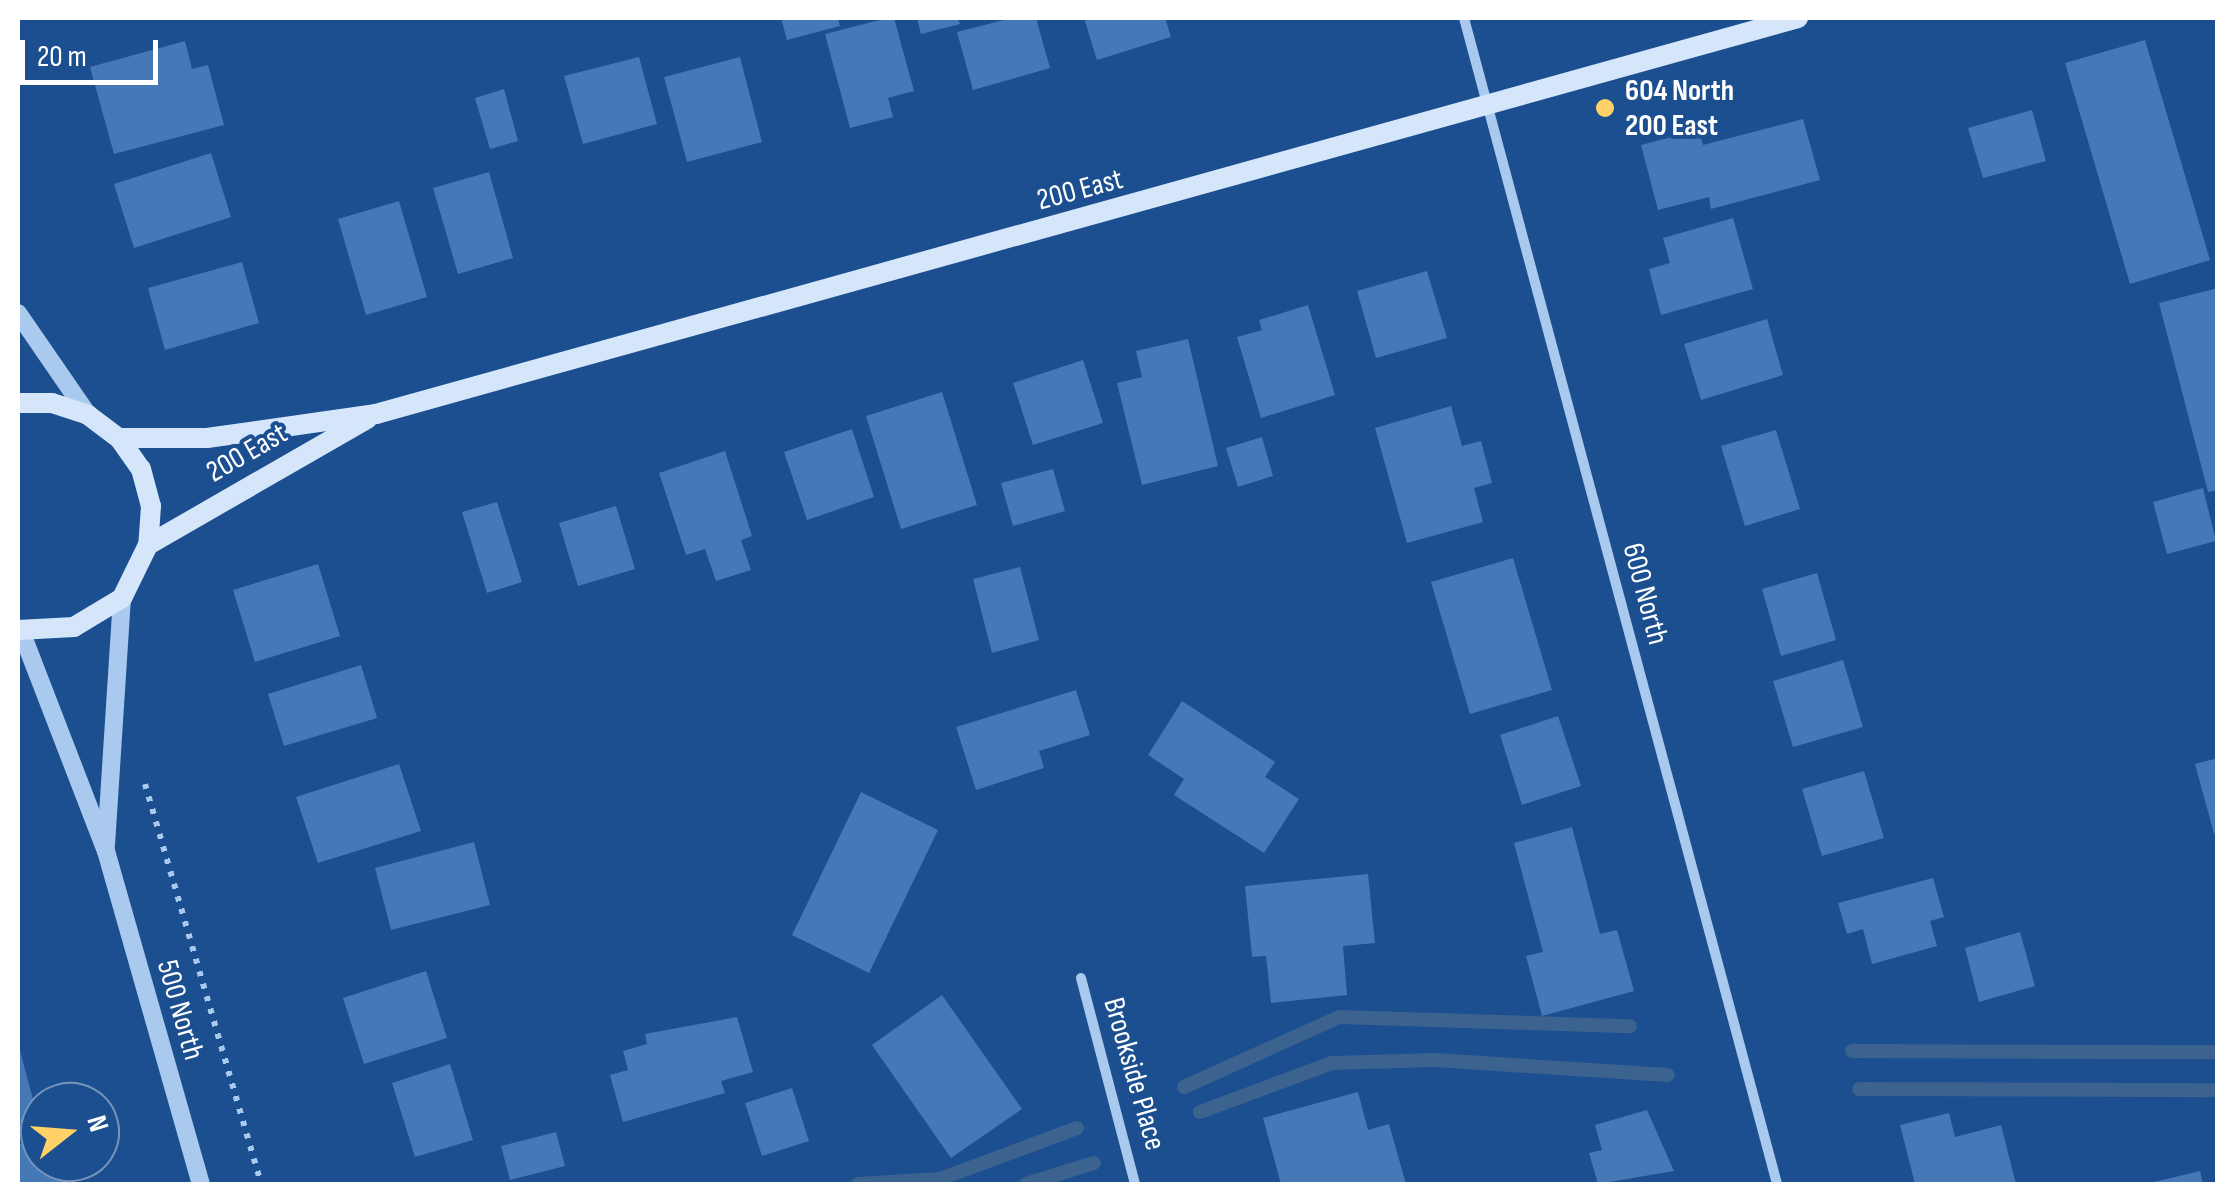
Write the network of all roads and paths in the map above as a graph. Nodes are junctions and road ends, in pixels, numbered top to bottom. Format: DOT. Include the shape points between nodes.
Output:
graph roads {
  1 [pos="1464,18"];
  2 [pos="1798,18"];
  3 [pos="1487,110"];
  4 [pos="18,313"];
  5 [pos="18,404"];
  6 [pos="376,414"];
  7 [pos="88,415"];
  8 [pos="119,438"];
  9 [pos="148,545"];
  10 [pos="122,598"];
  11 [pos="19,631"];
  12 [pos="142,772"];
  13 [pos="106,851"];
  14 [pos="1081,978"];
  15 [pos="202,1184"];
  16 [pos="260,1184"];
  17 [pos="1135,1184"];
  18 [pos="1777,1184"];
  1 -- 3 [label="street, 600 North"];
  2 -- 3 [label="main road, 200 East"];
  3 -- 6 [label="main road, 200 East"];
  3 -- 18 [label="street, 600 North"];
  4 -- 7 [label="street"];
  5 -- 7 [label="main road" via="52,403"];
  6 -- 8 [label="main road, 200 East" via="207,438"];
  6 -- 9 [label="main road, 200 East"];
  7 -- 8 [label="main road"];
  8 -- 9 [label="main road" via="146,488"];
  9 -- 10 [label="main road"];
  10 -- 11 [label="main road" via="74,627"];
  10 -- 13 [label="street, 500 North"];
  11 -- 13 [label="street, 500 North"];
  12 -- 16 [label="path"];
  13 -- 15 [label="street, 500 North"];
  14 -- 17 [label="street, Brookside Place"];
}
